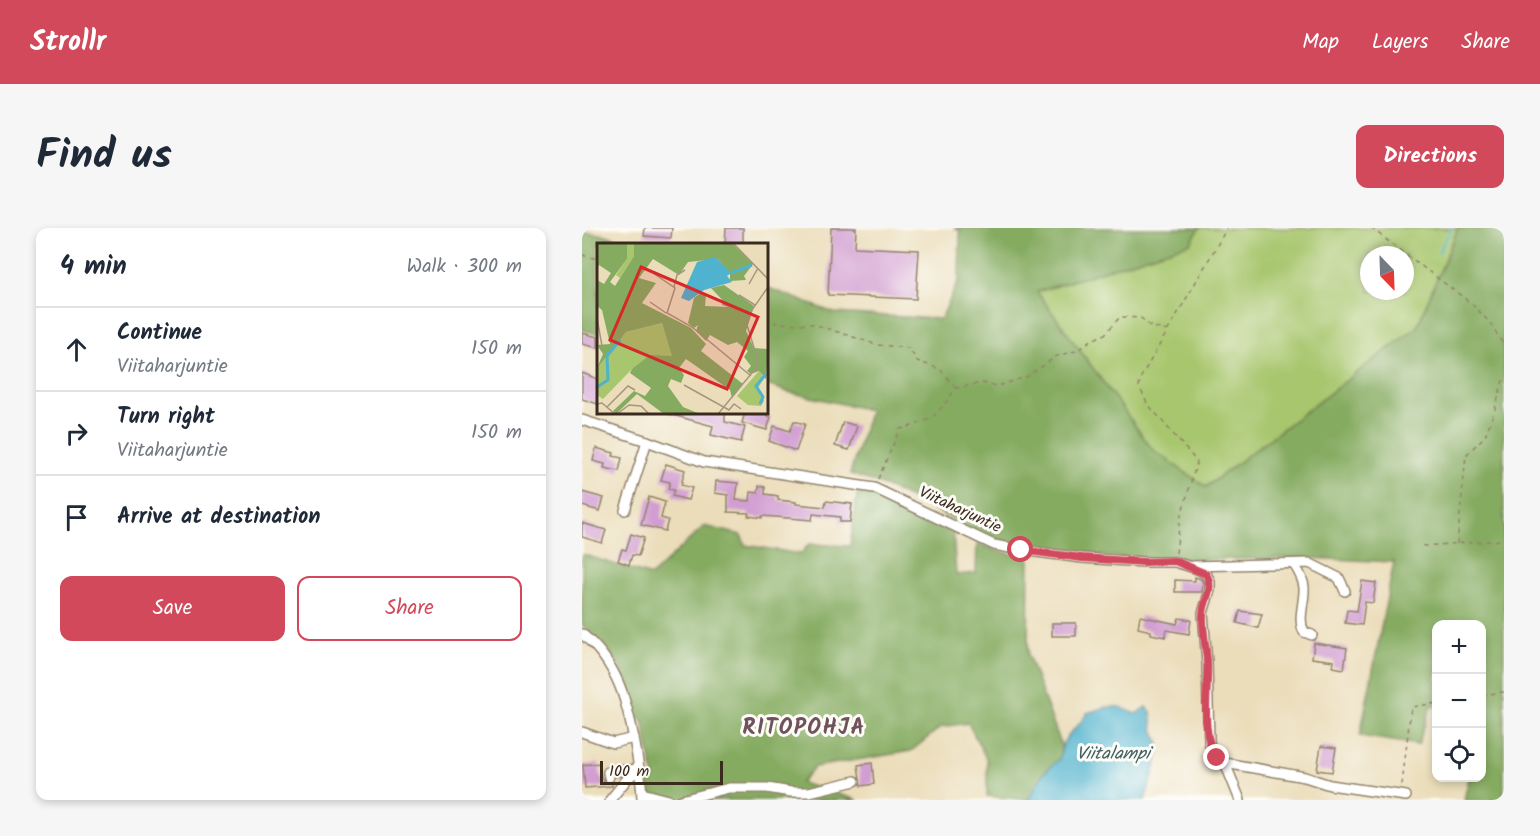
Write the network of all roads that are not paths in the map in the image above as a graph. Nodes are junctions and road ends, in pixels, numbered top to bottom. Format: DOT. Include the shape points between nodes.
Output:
graph roads {
  1 [pos="582,420"];
  2 [pos="647,441"];
  3 [pos="625,510"];
  4 [pos="1294,564"];
  5 [pos="1191,566"];
  6 [pos="1345,591"];
  7 [pos="582,634"];
  8 [pos="1312,635"];
  9 [pos="582,732"];
  10 [pos="634,738"];
  11 [pos="1226,764"];
  12 [pos="639,769"];
  13 [pos="609,777"];
  14 [pos="855,781"];
  15 [pos="1404,795"];
  16 [pos="642,796"];
  17 [pos="610,800"];
  18 [pos="669,800"];
  19 [pos="681,800"];
  20 [pos="1240,800"];
  1 -- 2 [label="street, Viitaharjuntie"];
  2 -- 3 [label="street"];
  2 -- 5 [label="street, Viitaharjuntie" via="711,464 874,488 994,545 1082,558 1175,561"];
  4 -- 5 [label="street"];
  4 -- 6 [label="street" via="1309,563 1339,578"];
  4 -- 8 [label="street" via="1304,587 1300,626"];
  5 -- 11 [label="street, Viitaharjuntie" via="1206,574 1210,581 1203,613 1207,720 1211,750"];
  7 -- 10 [label="street" via="616,674"];
  9 -- 10 [label="street" via="620,744"];
  10 -- 12 [label="street"];
  11 -- 15 [label="street"];
  11 -- 20 [label="street"];
  12 -- 13 [label="street" via="608,771"];
  12 -- 16 [label="street"];
  12 -- 17 [label="street"];
  14 -- 19 [label="street" via="809,792 729,788"];
  16 -- 18 [label="street"];
}
